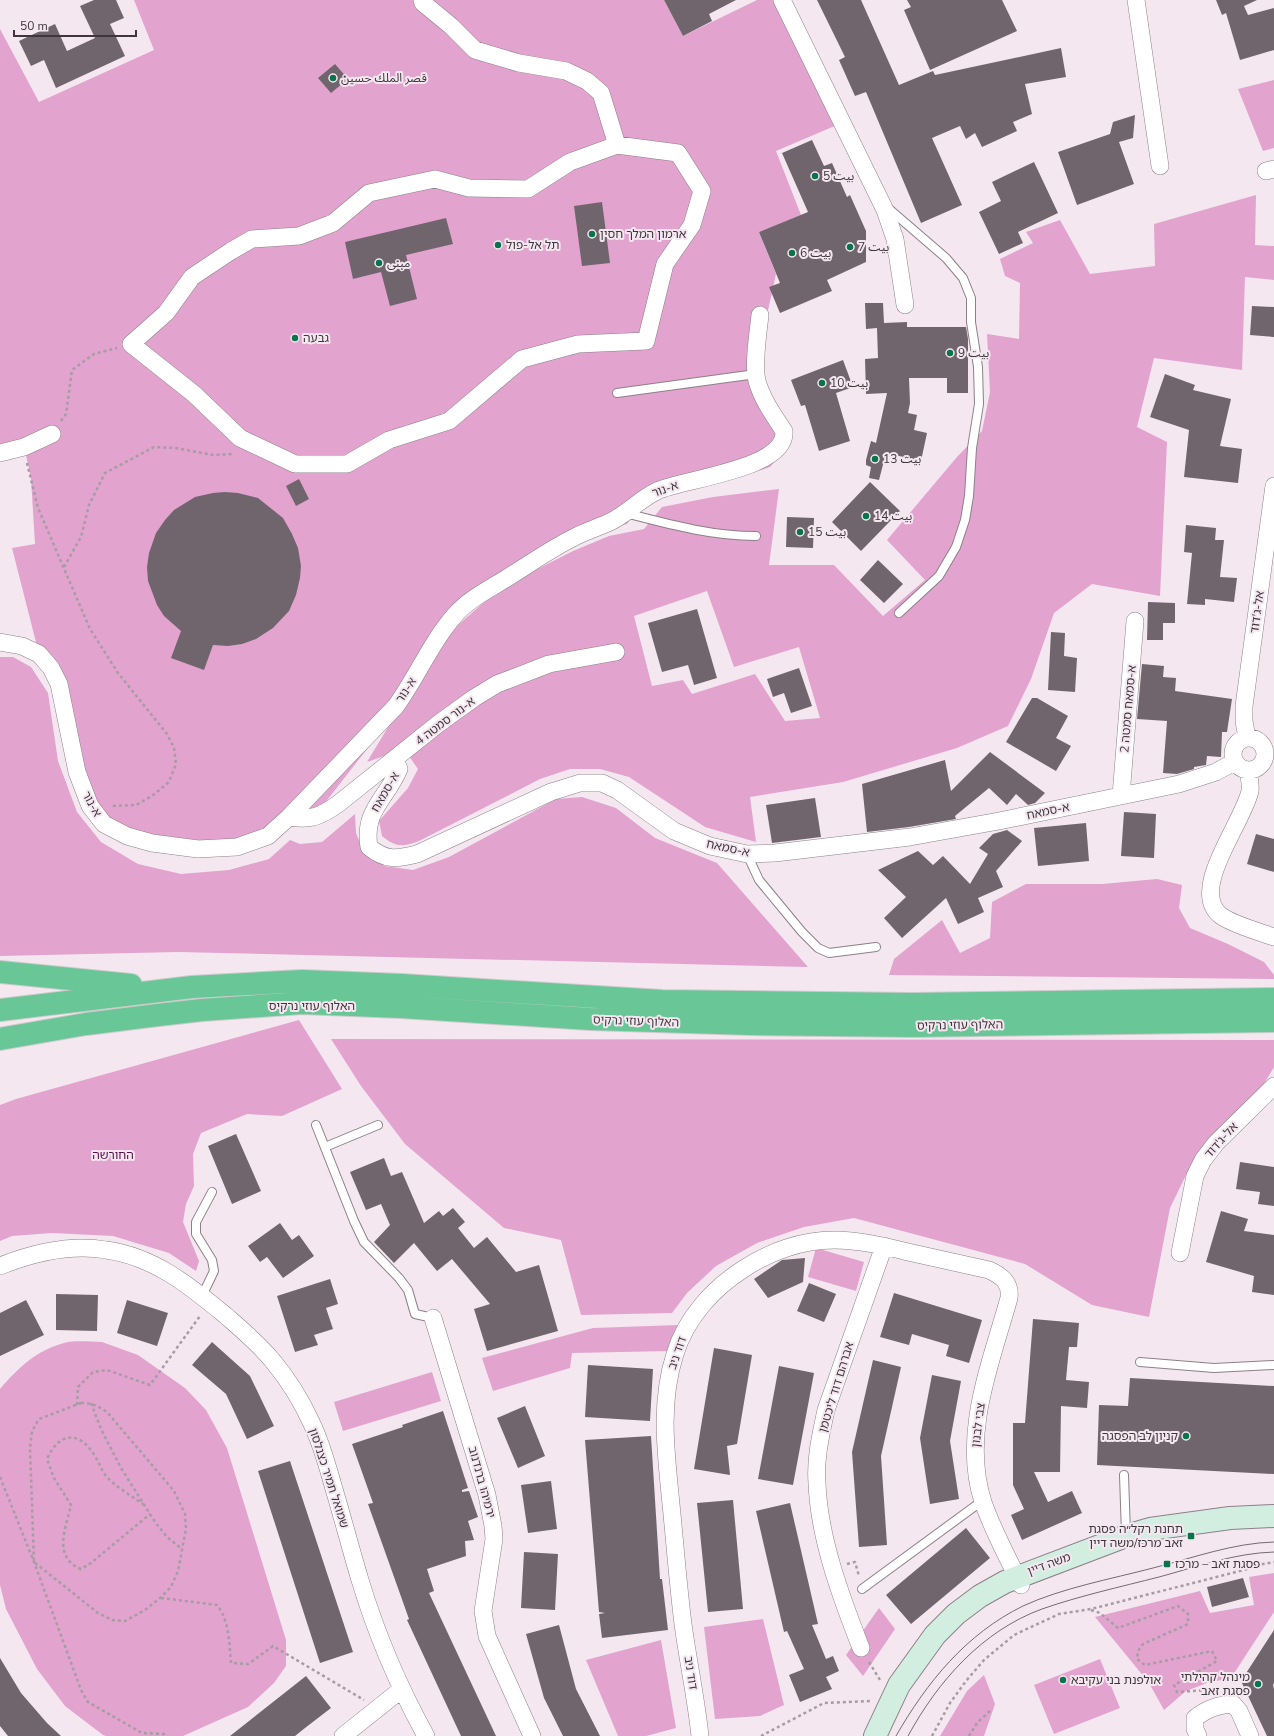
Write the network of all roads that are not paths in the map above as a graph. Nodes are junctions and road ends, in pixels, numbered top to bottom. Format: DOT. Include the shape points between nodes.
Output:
graph roads {
  1 [pos="422,0"];
  2 [pos="782,0"];
  3 [pos="1136,0"];
  4 [pos="617,145"];
  5 [pos="1160,166"];
  6 [pos="881,201"];
  7 [pos="905,305"];
  8 [pos="760,316"];
  9 [pos="756,374"];
  10 [pos="617,393"];
  11 [pos="52,434"];
  12 [pos="0,453"];
  13 [pos="1274,486"];
  14 [pos="1272,509"];
  15 [pos="625,514"];
  16 [pos="756,536"];
  17 [pos="898,613"];
  18 [pos="1135,621"];
  19 [pos="0,642"];
  20 [pos="616,652"];
  21 [pos="1247,738"];
  22 [pos="1269,745"];
  23 [pos="395,760"];
  24 [pos="1241,766"];
  25 [pos="1121,796"];
  26 [pos="289,817"];
  27 [pos="747,854"];
  28 [pos="1274,937"];
  29 [pos="876,947"];
  30 [pos="0,972"];
  31 [pos="192,987"];
  32 [pos="1274,999"];
  33 [pos="0,1010"];
  34 [pos="1274,1021"];
  35 [pos="86,1024"];
  36 [pos="0,1039"];
  37 [pos="0,1049"];
  38 [pos="1273,1090"];
  39 [pos="316,1125"];
  40 [pos="378,1125"];
  41 [pos="325,1147"];
  42 [pos="212,1192"];
  43 [pos="884,1246"];
  44 [pos="1180,1253"];
  45 [pos="0,1266"];
  46 [pos="1007,1283"];
  47 [pos="206,1299"];
  48 [pos="433,1318"];
  49 [pos="1140,1362"];
  50 [pos="1274,1365"];
  51 [pos="1124,1475"];
  52 [pos="982,1500"];
  53 [pos="1274,1516"];
  54 [pos="1274,1526"];
  55 [pos="1126,1536"];
  56 [pos="1019,1580"];
  57 [pos="862,1589"];
  58 [pos="861,1648"];
  59 [pos="401,1692"];
  60 [pos="343,1736"];
  61 [pos="426,1736"];
  62 [pos="532,1736"];
  63 [pos="700,1736"];
  64 [pos="875,1736"];
  65 [pos="1198,1736"];
  66 [pos="1250,1736"];
  1 -- 4 [label="street" via="475,50 519,63 566,71 587,81 601,94"];
  2 -- 6 [label="street"];
  3 -- 5 [label="street"];
  4 -- 4 [label="street" via="678,153 702,191 692,225 665,264 646,341 578,344 522,359 449,421 389,440 347,464 295,464 240,438 194,394 131,344 166,313 192,277 252,240 299,236 333,222 369,193 434,180 469,188 528,189 570,162"];
  6 -- 7 [label="street" via="895,239"];
  6 -- 17 [label="lane" via="946,258 963,278 971,298 971,322 978,367 979,404 965,520 956,547 939,576"];
  8 -- 9 [label="street, א-נור"];
  9 -- 10 [label="lane"];
  9 -- 15 [label="street, א-נור" via="761,391 784,431 785,438 780,446 766,457 746,466 659,490 647,496"];
  11 -- 12 [label="street" via="24,447"];
  13 -- 14 [label="street, אל-ג'דוד"];
  14 -- 21 [label="street, אל-ג'דוד" via="1244,706"];
  15 -- 16 [label="lane" via="698,532"];
  15 -- 26 [label="street, א-נור" via="594,527 550,551 477,597 456,614 439,634 396,706"];
  18 -- 25 [label="street, א-סמאח סמטה 2"];
  19 -- 26 [label="street, א-נור" via="22,646 39,654 51,668 59,684 77,772 90,806 104,824 127,836 152,843 198,849 237,847 253,842 268,836"];
  20 -- 23 [label="street, א-נור סמטה 4" via="549,664 497,684 468,702"];
  21 -- 22 [label="street"];
  21 -- 24 [label="street" via="1235,745 1232,756"];
  22 -- 24 [label="street" via="1262,762 1254,769"];
  23 -- 26 [label="street, א-נור סמטה 4" via="326,812 311,818"];
  23 -- 27 [label="street, א-סמאח" via="399,769 370,817 367,834 369,847 378,854 396,860 417,854 551,792 580,783 602,783 634,801 674,831 710,846"];
  24 -- 25 [label="street, א-סמאח" via="1180,784"];
  24 -- 28 [label="street" via="1250,790 1216,868 1210,896 1214,907 1221,915"];
  25 -- 27 [label="street, א-סמאח" via="910,837"];
  27 -- 29 [label="lane" via="758,880 818,948 829,953"];
  30 -- 31 [label="highway" via="118,984"];
  31 -- 32 [label="highway, האלוף עוזי נרקיס" via="302,981 669,1001 912,1004"];
  31 -- 33 [label="highway, האלוף עוזי נרקיס"];
  34 -- 35 [label="highway, האלוף עוזי נרקיס" via="913,1026 736,1024 590,1020 302,1003 202,1010"];
  35 -- 36 [label="highway, האלוף עוזי נרקיס"];
  35 -- 37 [label="highway"];
  38 -- 44 [label="street, אל-ג'דוד" via="1216,1143 1203,1160 1195,1176"];
  39 -- 41 [label="lane"];
  40 -- 41 [label="lane"];
  41 -- 48 [label="lane" via="364,1242 408,1290 415,1314"];
  42 -- 47 [label="lane" via="196,1222 196,1234 212,1260 214,1271"];
  43 -- 46 [label="street, דוד ניב" via="989,1270"];
  43 -- 58 [label="street, אברהם דוד ליכטמן" via="826,1410 817,1462 819,1506 825,1538 840,1592"];
  43 -- 63 [label="street, דוד ניב" via="858,1242 804,1243 756,1260 734,1274 698,1310 684,1331 675,1352 668,1378 664,1432 683,1619"];
  45 -- 47 [label="street, שמואל תמיר כצנלסון" via="59,1250 106,1250 127,1254 165,1270"];
  46 -- 52 [label="street, צבי לבנון" via="1009,1298 975,1429 975,1452"];
  47 -- 59 [label="street, שמואל תמיר כצנלסון" via="273,1361 300,1401 313,1426 361,1582"];
  48 -- 62 [label="street, ירמיהו ברנדנוב" via="487,1495 494,1526 483,1611 487,1636"];
  49 -- 50 [label="lane" via="1214,1368"];
  51 -- 55 [label="lane"];
  52 -- 56 [label="street, צבי לבנון"];
  52 -- 57 [label="lane"];
  53 -- 55 [label="street, משה דיין" via="1247,1516 1189,1523"];
  54 -- 56 [label="street" via="1229,1528 1167,1536"];
  55 -- 56 [label="street, משה דיין"];
  56 -- 64 [label="street, משה דיין" via="943,1627 899,1684"];
  59 -- 60 [label="street"];
  59 -- 61 [label="street, שמואל תמיר כצנלסון"];
  65 -- 66 [label="street" via="1195,1718 1215,1706 1233,1704 1239,1711"];
}
